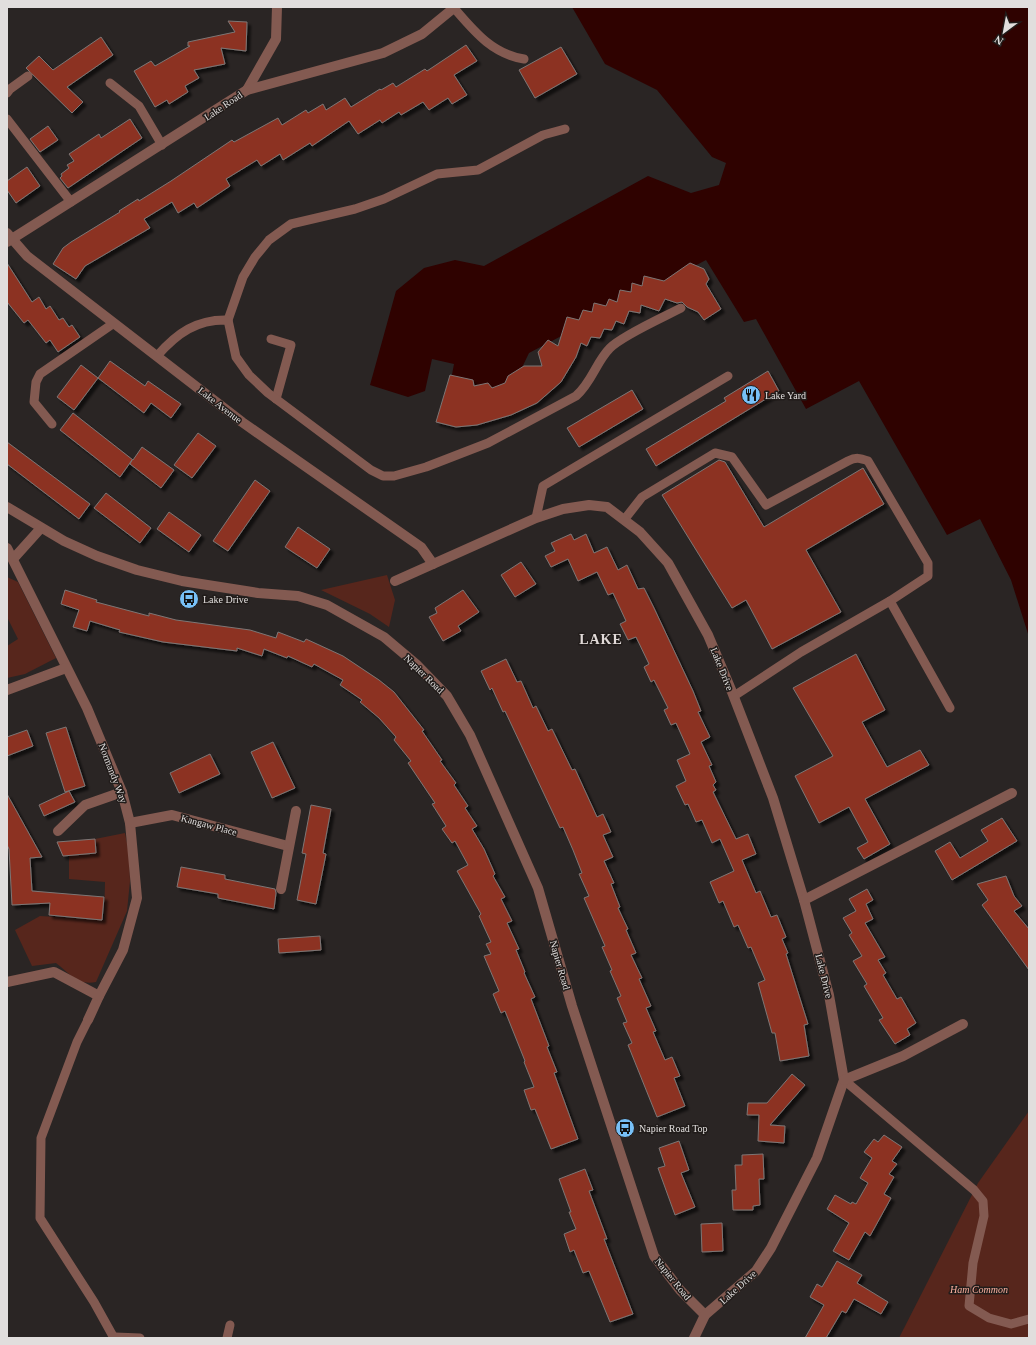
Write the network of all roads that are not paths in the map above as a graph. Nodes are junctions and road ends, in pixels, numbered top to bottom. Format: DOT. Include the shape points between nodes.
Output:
graph roads {
  1 [pos="277,7"];
  2 [pos="455,7"];
  3 [pos="524,59"];
  4 [pos="28,76"];
  5 [pos="110,83"];
  6 [pos="247,90"];
  7 [pos="7,93"];
  8 [pos="7,119"];
  9 [pos="565,128"];
  10 [pos="162,145"];
  11 [pos="71,202"];
  12 [pos="9,238"];
  13 [pos="681,308"];
  14 [pos="228,320"];
  15 [pos="114,323"];
  16 [pos="271,339"];
  17 [pos="157,356"];
  18 [pos="728,376"];
  19 [pos="276,399"];
  20 [pos="52,424"];
  21 [pos="7,507"];
  22 [pos="536,518"];
  23 [pos="624,520"];
  24 [pos="41,528"];
  25 [pos="7,548"];
  26 [pos="10,560"];
  27 [pos="433,564"];
  28 [pos="395,581"];
  29 [pos="890,601"];
  30 [pos="66,668"];
  31 [pos="7,690"];
  32 [pos="734,696"];
  33 [pos="950,708"];
  34 [pos="122,792"];
  35 [pos="1012,793"];
  36 [pos="296,811"];
  37 [pos="130,823"];
  38 [pos="58,831"];
  39 [pos="288,846"];
  40 [pos="281,889"];
  41 [pos="804,900"];
  42 [pos="7,982"];
  43 [pos="99,996"];
  44 [pos="88,1020"];
  45 [pos="963,1024"];
  46 [pos="844,1080"];
  47 [pos="706,1315"];
  48 [pos="1029,1319"];
  49 [pos="230,1326"];
  50 [pos="115,1338"];
  51 [pos="140,1338"];
  52 [pos="227,1338"];
  53 [pos="694,1338"];
  1 -- 6 [label="street" via="276,39"];
  2 -- 3 [label="lane" via="487,44 513,57"];
  2 -- 6 [label="street, Lake Road" via="422,34 383,53"];
  4 -- 7 [label="lane"];
  5 -- 10 [label="lane" via="139,106"];
  6 -- 10 [label="street, Lake Road"];
  8 -- 11 [label="lane"];
  9 -- 14 [label="lane" via="543,136 478,170 437,174 384,199 355,209 291,224 269,240 255,257 243,277"];
  10 -- 11 [label="street, Lake Road"];
  11 -- 12 [label="street, Lake Road"];
  12 -- 15 [label="street, Lake Avenue" via="27,256"];
  13 -- 19 [label="lane" via="610,347 584,389 576,396 488,443 426,468 394,476 383,476 371,470"];
  14 -- 17 [label="lane" via="196,324 166,345"];
  14 -- 19 [label="lane" via="236,358 249,375"];
  15 -- 17 [label="street, Lake Avenue"];
  15 -- 20 [label="lane" via="40,374 36,382 34,402"];
  16 -- 19 [label="lane" via="291,345"];
  17 -- 27 [label="street, Lake Avenue" via="242,422 421,547"];
  18 -- 22 [label="lane" via="543,486"];
  21 -- 24 [label="street"];
  22 -- 23 [label="street, Lake Drive" via="563,508 589,505 607,507"];
  22 -- 27 [label="street, Lake Drive"];
  23 -- 29 [label="lane" via="642,497 715,453 732,457 766,505 852,459 863,459 868,461 928,563 928,576"];
  23 -- 32 [label="street, Lake Drive" via="640,532 668,563 708,635"];
  24 -- 26 [label="street"];
  24 -- 47 [label="street, Napier Road" via="97,556 137,570 182,581 313,599 357,620 384,637 416,664 447,696 470,735 538,888 572,1006 654,1256 680,1290"];
  25 -- 26 [label="street, Normandy Way"];
  26 -- 30 [label="street, Normandy Way"];
  27 -- 28 [label="street, Lake Drive"];
  29 -- 32 [label="lane" via="801,652"];
  29 -- 33 [label="lane"];
  30 -- 31 [label="street"];
  30 -- 34 [label="street, Normandy Way" via="87,708"];
  32 -- 41 [label="street, Lake Drive" via="773,798"];
  34 -- 37 [label="street, Normandy Way"];
  34 -- 38 [label="street" via="85,805"];
  35 -- 41 [label="street"];
  36 -- 39 [label="street"];
  37 -- 39 [label="street, Kangaw Place" via="172,815"];
  37 -- 43 [label="street, Normandy Way" via="137,898 123,950"];
  39 -- 40 [label="street"];
  41 -- 46 [label="street, Lake Drive" via="829,995"];
  42 -- 43 [label="street" via="54,972"];
  43 -- 44 [label="street, Normandy Way"];
  44 -- 50 [label="lane" via="77,1042 41,1138 40,1218"];
  45 -- 46 [label="street" via="903,1056"];
  46 -- 47 [label="street, Lake Drive" via="817,1158 771,1248 756,1271"];
  46 -- 48 [label="lane" via="974,1190 983,1201 984,1216 973,1263 969,1306 989,1318 1011,1324"];
  47 -- 53 [label="street"];
  49 -- 52 [label="lane"];
  50 -- 51 [label="lane"];
}
